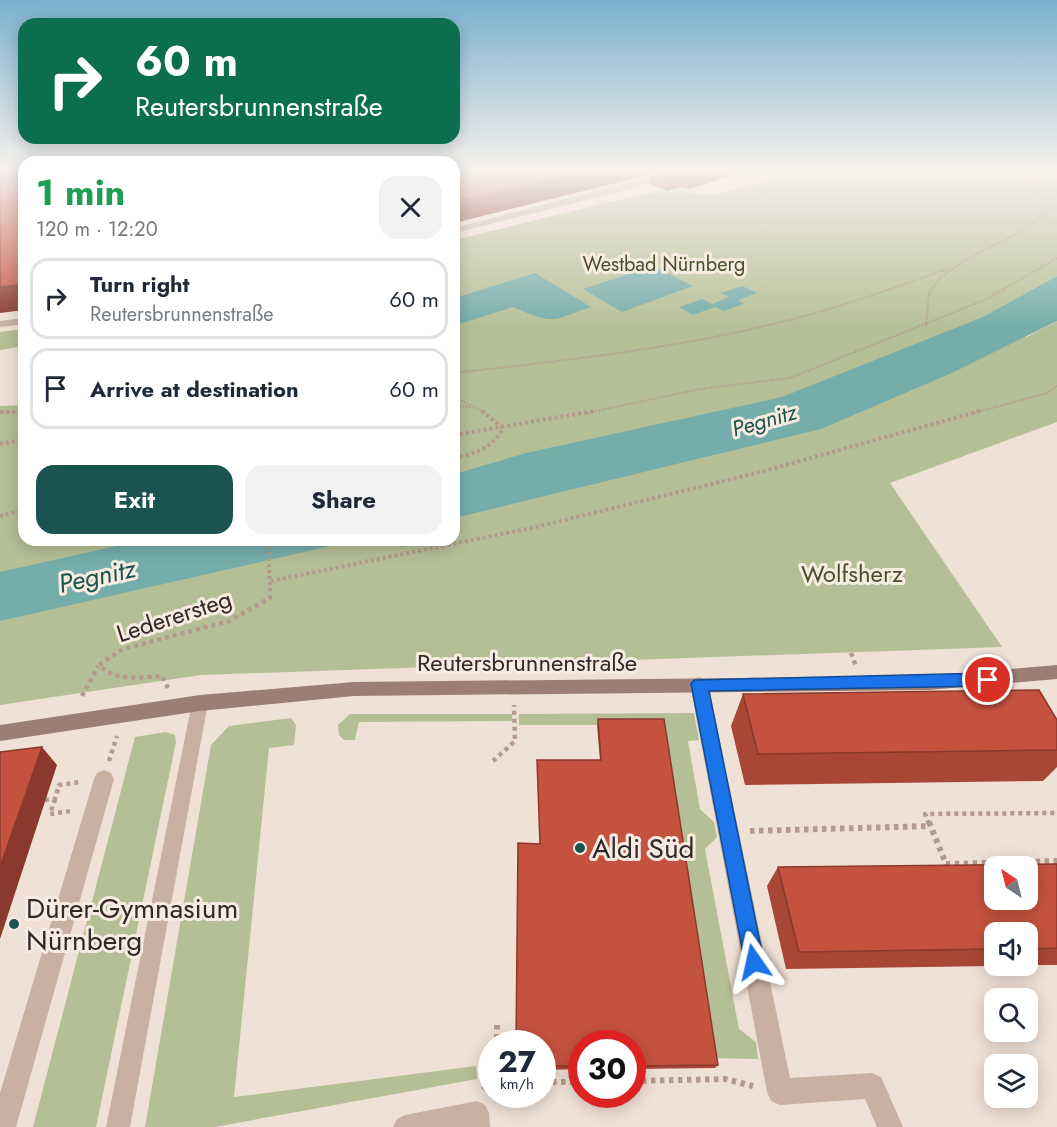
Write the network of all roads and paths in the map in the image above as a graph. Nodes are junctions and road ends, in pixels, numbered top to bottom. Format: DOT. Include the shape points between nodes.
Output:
graph roads {
  1 [pos="482,224"];
  2 [pos="1033,224"];
  3 [pos="460,229"];
  4 [pos="1057,258"];
  5 [pos="947,269"];
  6 [pos="18,322"];
  7 [pos="0,324"];
  8 [pos="926,326"];
  9 [pos="460,372"];
  10 [pos="1057,386"];
  11 [pos="460,399"];
  12 [pos="460,407"];
  13 [pos="475,408"];
  14 [pos="0,412"];
  15 [pos="18,412"];
  16 [pos="503,428"];
  17 [pos="460,434"];
  18 [pos="18,441"];
  19 [pos="0,444"];
  20 [pos="460,457"];
  21 [pos="18,512"];
  22 [pos="0,516"];
  23 [pos="460,542"];
  24 [pos="268,546"];
  25 [pos="443,546"];
  26 [pos="271,581"];
  27 [pos="99,665"];
  28 [pos="1057,672"];
  29 [pos="699,684"];
  30 [pos="515,686"];
  31 [pos="82,696"];
  32 [pos="200,704"];
  33 [pos="164,709"];
  34 [pos="123,715"];
  35 [pos="0,733"];
  36 [pos="493,760"];
  37 [pos="104,779"];
  38 [pos="59,785"];
  39 [pos="55,799"];
  40 [pos="45,800"];
  41 [pos="1057,813"];
  42 [pos="50,814"];
  43 [pos="930,826"];
  44 [pos="728,832"];
  45 [pos="1057,861"];
  46 [pos="496,1025"];
  47 [pos="496,1030"];
  48 [pos="646,1081"];
  49 [pos="780,1092"];
  50 [pos="3,1127"];
  51 [pos="118,1127"];
  52 [pos="405,1127"];
  53 [pos="478,1127"];
  54 [pos="890,1127"];
  1 -- 3 [label="street"];
  2 -- 5 [label="path"];
  4 -- 8 [label="path" via="987,299"];
  5 -- 8 [label="path" via="930,291"];
  5 -- 9 [label="path" via="831,309 742,331"];
  6 -- 7 [label="street"];
  8 -- 16 [label="path" via="790,378 700,389"];
  10 -- 23 [label="path" via="1036,396 738,477"];
  11 -- 13 [label="path"];
  12 -- 13 [label="path"];
  13 -- 16 [label="path"];
  14 -- 15 [label="path"];
  16 -- 17 [label="path"];
  16 -- 20 [label="path" via="498,441"];
  18 -- 19 [label="path"];
  21 -- 22 [label="path"];
  24 -- 26 [label="path"];
  25 -- 26 [label="path"];
  26 -- 27 [label="path, Lederersteg" via="270,598 229,621 123,649"];
  27 -- 31 [label="path"];
  27 -- 33 [label="path, Lederersteg" via="112,675 162,676 169,685"];
  28 -- 29 [label="street, Reutersbrunnenstraße" via="958,682"];
  29 -- 30 [label="street, Reutersbrunnenstraße"];
  29 -- 44 [label="street"];
  30 -- 32 [label="street, Reutersbrunnenstraße" via="346,689"];
  30 -- 36 [label="path" via="515,741"];
  32 -- 33 [label="street, Reutersbrunnenstraße"];
  32 -- 51 [label="lane"];
  33 -- 34 [label="street, Reutersbrunnenstraße"];
  34 -- 35 [label="street, Reutersbrunnenstraße"];
  34 -- 37 [label="path"];
  37 -- 50 [label="street"];
  38 -- 39 [label="path"];
  39 -- 40 [label="path"];
  39 -- 42 [label="path"];
  41 -- 43 [label="path" via="925,814"];
  43 -- 44 [label="path"];
  43 -- 45 [label="path" via="946,864"];
  44 -- 49 [label="street"];
  46 -- 47 [label="path"];
  48 -- 49 [label="path" via="725,1079"];
  49 -- 54 [label="street" via="872,1086"];
  52 -- 53 [label="lane" via="477,1113"];
}
